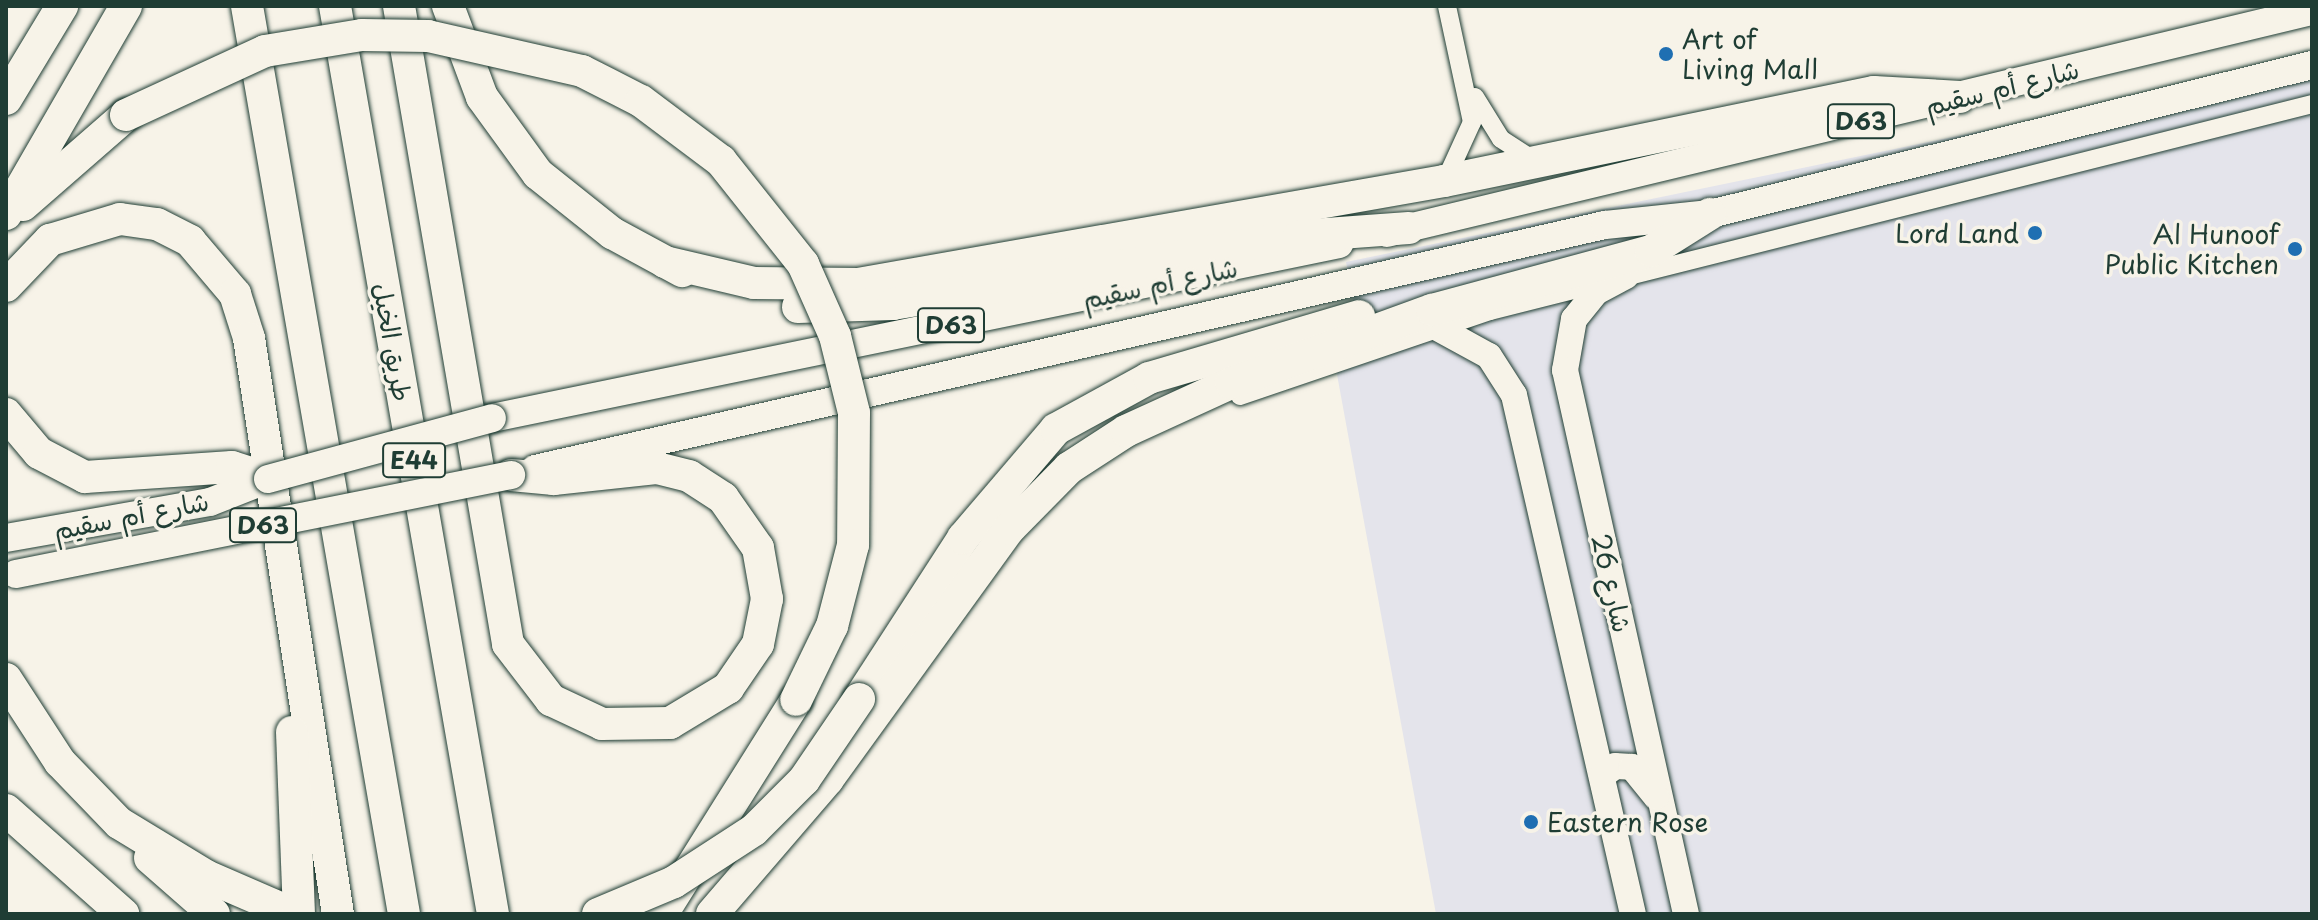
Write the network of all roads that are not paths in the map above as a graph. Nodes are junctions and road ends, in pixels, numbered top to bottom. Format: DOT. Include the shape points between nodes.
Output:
graph roads {
  1 [pos="62,6"];
  2 [pos="126,6"];
  3 [pos="247,6"];
  4 [pos="335,6"];
  5 [pos="399,6"];
  6 [pos="448,6"];
  7 [pos="1447,6"];
  8 [pos="2312,11"];
  9 [pos="2312,65"];
  10 [pos="1467,78"];
  11 [pos="1960,97"];
  12 [pos="6,99"];
  13 [pos="2312,104"];
  14 [pos="1538,162"];
  15 [pos="1444,181"];
  16 [pos="6,214"];
  17 [pos="1700,214"];
  18 [pos="6,223"];
  19 [pos="1409,228"];
  20 [pos="665,262"];
  21 [pos="1626,276"];
  22 [pos="6,286"];
  23 [pos="1436,327"];
  24 [pos="6,414"];
  25 [pos="1159,414"];
  26 [pos="511,475"];
  27 [pos="268,479"];
  28 [pos="6,538"];
  29 [pos="11,576"];
  30 [pos="288,586"];
  31 [pos="6,679"];
  32 [pos="1602,776"];
  33 [pos="1662,805"];
  34 [pos="6,810"];
  35 [pos="119,823"];
  36 [pos="123,914"];
  37 [pos="214,914"];
  38 [pos="296,914"];
  39 [pos="338,914"];
  40 [pos="404,914"];
  41 [pos="493,914"];
  42 [pos="598,914"];
  43 [pos="662,914"];
  44 [pos="712,914"];
  45 [pos="1633,914"];
  46 [pos="1686,914"];
  1 -- 12 [label="highway"];
  2 -- 16 [label="highway"];
  3 -- 40 [label="highway"];
  4 -- 41 [label="highway, طريق الخيل / E44"];
  5 -- 26 [label="highway" via="508,644 551,700 602,724 670,723 728,688 758,644 767,599 758,548 723,498 689,476 656,468 554,479"];
  6 -- 20 [label="highway" via="476,84 517,150 586,216"];
  7 -- 10 [label="street"];
  8 -- 11 [label="main road, شارع أم سقيم / D63"];
  9 -- 17 [label="main road, شارع أم سقيم / D63"];
  10 -- 14 [label="street" via="1493,131"];
  10 -- 15 [label="street" via="1471,134"];
  11 -- 14 [label="highway" via="1882,90"];
  11 -- 19 [label="main road, شارع أم سقيم / D63"];
  13 -- 21 [label="street"];
  14 -- 15 [label="highway"];
  15 -- 20 [label="highway" via="858,284 754,283"];
  17 -- 25 [label="highway" via="1651,251 1374,329"];
  17 -- 26 [label="main road, شارع أم سقيم / D63" via="1477,253"];
  17 -- 42 [label="highway, bridge" via="1643,242 1230,350 1101,400 1035,446 1014,472 804,780 754,830 674,882"];
  18 -- 43 [label="highway, bridge" via="126,115 265,51 362,35 428,36 582,71 669,119 721,161 803,264 835,336 854,413 853,545 832,626 796,700"];
  19 -- 20 [label="highway" via="1299,236 837,308 755,301"];
  19 -- 27 [label="main road, شارع أم سقيم / D63, bridge" via="492,418"];
  21 -- 23 [label="street"];
  21 -- 33 [label="main road, شارع 26" via="1579,312 1565,370"];
  22 -- 30 [label="highway" via="50,240 102,221 157,224 207,256 235,294 246,327"];
  23 -- 25 [label="street" via="1236,397"];
  23 -- 32 [label="main road, شارع 26" via="1489,356 1514,395"];
  24 -- 27 [label="highway" via="39,453 85,477 128,480 232,467"];
  25 -- 44 [label="highway" via="1069,468 1026,508 828,779"];
  26 -- 29 [label="main road, شارع أم سقيم / D63, bridge"];
  27 -- 28 [label="main road, شارع أم سقيم / D63" via="210,502"];
  30 -- 38 [label="highway"];
  30 -- 39 [label="highway"];
  31 -- 35 [label="highway" via="60,762"];
  32 -- 33 [label="main road" via="1615,766 1632,767"];
  32 -- 45 [label="main road, شارع 26"];
  33 -- 46 [label="main road, شارع 26"];
  34 -- 36 [label="highway" via="67,858"];
  35 -- 37 [label="highway"];
  35 -- 38 [label="highway" via="206,876"];
}
